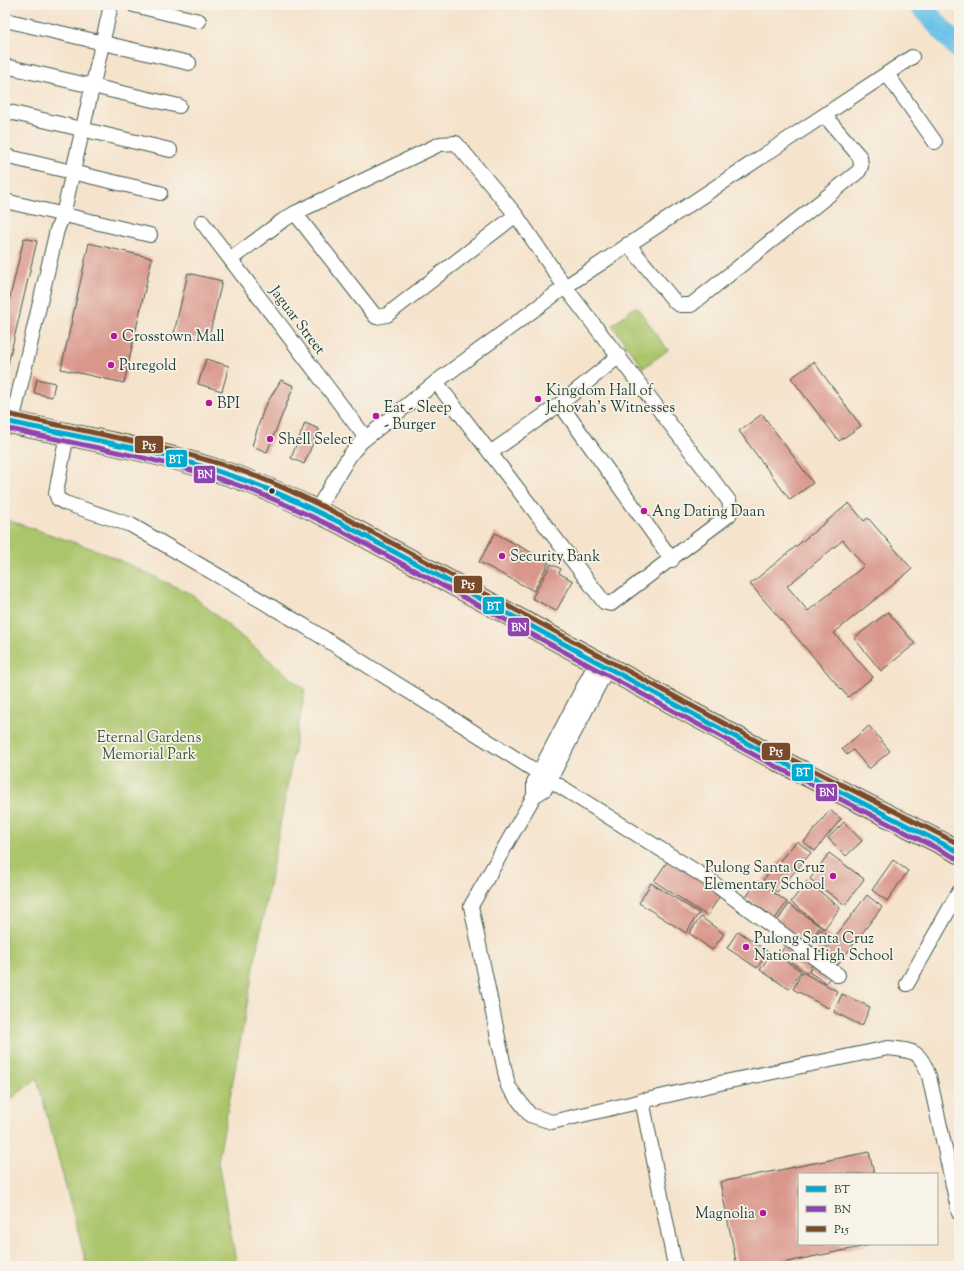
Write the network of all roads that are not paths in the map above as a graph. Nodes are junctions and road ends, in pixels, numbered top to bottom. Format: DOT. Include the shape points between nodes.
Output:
graph roads {
  1 [pos="111,5"];
  2 [pos="134,5"];
  3 [pos="5,20"];
  4 [pos="199,21"];
  5 [pos="102,42"];
  6 [pos="912,57"];
  7 [pos="189,63"];
  8 [pos="5,66"];
  9 [pos="887,74"];
  10 [pos="93,86"];
  11 [pos="179,106"];
  12 [pos="5,111"];
  13 [pos="825,116"];
  14 [pos="83,129"];
  15 [pos="935,142"];
  16 [pos="170,150"];
  17 [pos="5,156"];
  18 [pos="73,172"];
  19 [pos="160,193"];
  20 [pos="5,201"];
  21 [pos="295,214"];
  22 [pos="63,215"];
  23 [pos="516,215"];
  24 [pos="202,222"];
  25 [pos="150,236"];
  26 [pos="628,244"];
  27 [pos="231,259"];
  28 [pos="565,287"];
  29 [pos="619,356"];
  30 [pos="436,382"];
  31 [pos="560,404"];
  32 [pos="9,422"];
  33 [pos="67,434"];
  34 [pos="362,443"];
  35 [pos="490,452"];
  36 [pos="321,514"];
  37 [pos="672,560"];
  38 [pos="602,664"];
  39 [pos="544,776"];
  40 [pos="959,852"];
  41 [pos="959,892"];
  42 [pos="838,975"];
  43 [pos="907,984"];
  44 [pos="642,1100"];
  45 [pos="959,1213"];
  46 [pos="675,1266"];
  1 -- 5 [label="street"];
  2 -- 4 [label="street"];
  3 -- 5 [label="street"];
  5 -- 7 [label="street"];
  5 -- 10 [label="street"];
  6 -- 9 [label="street"];
  8 -- 10 [label="street"];
  9 -- 13 [label="street"];
  9 -- 15 [label="street"];
  10 -- 11 [label="street"];
  10 -- 14 [label="street"];
  12 -- 14 [label="street"];
  13 -- 26 [label="street"];
  13 -- 26 [label="street" via="860,157 859,171 690,305 675,302"];
  14 -- 16 [label="street"];
  14 -- 18 [label="street"];
  17 -- 18 [label="street"];
  18 -- 19 [label="street"];
  18 -- 22 [label="street"];
  20 -- 22 [label="street"];
  21 -- 23 [label="street" via="440,144 451,142 456,143"];
  21 -- 23 [label="street" via="376,317 388,315"];
  21 -- 27 [label="street"];
  22 -- 25 [label="street"];
  22 -- 32 [label="street" via="57,230"];
  23 -- 28 [label="street"];
  24 -- 27 [label="street, Jaguar Street"];
  26 -- 28 [label="street"];
  27 -- 34 [label="street, Jaguar Street"];
  28 -- 29 [label="street"];
  28 -- 30 [label="street"];
  29 -- 31 [label="street"];
  29 -- 37 [label="street" via="729,501 729,515"];
  30 -- 34 [label="street"];
  30 -- 35 [label="street"];
  31 -- 35 [label="street"];
  31 -- 37 [label="street"];
  32 -- 33 [label="main road"];
  33 -- 36 [label="main road" via="215,470 272,490"];
  33 -- 39 [label="street" via="56,493 58,499 131,525 178,551 303,625"];
  34 -- 36 [label="street"];
  35 -- 37 [label="street" via="604,602 611,604"];
  36 -- 38 [label="main road"];
  38 -- 39 [label="street"];
  38 -- 40 [label="main road" via="803,774"];
  39 -- 42 [label="street" via="708,879"];
  39 -- 44 [label="street" via="545,789 534,796 471,906 508,1086 530,1115 552,1122"];
  41 -- 43 [label="street"];
  44 -- 45 [label="street" via="888,1048 912,1051 924,1060 929,1076"];
  44 -- 46 [label="street"];
}
